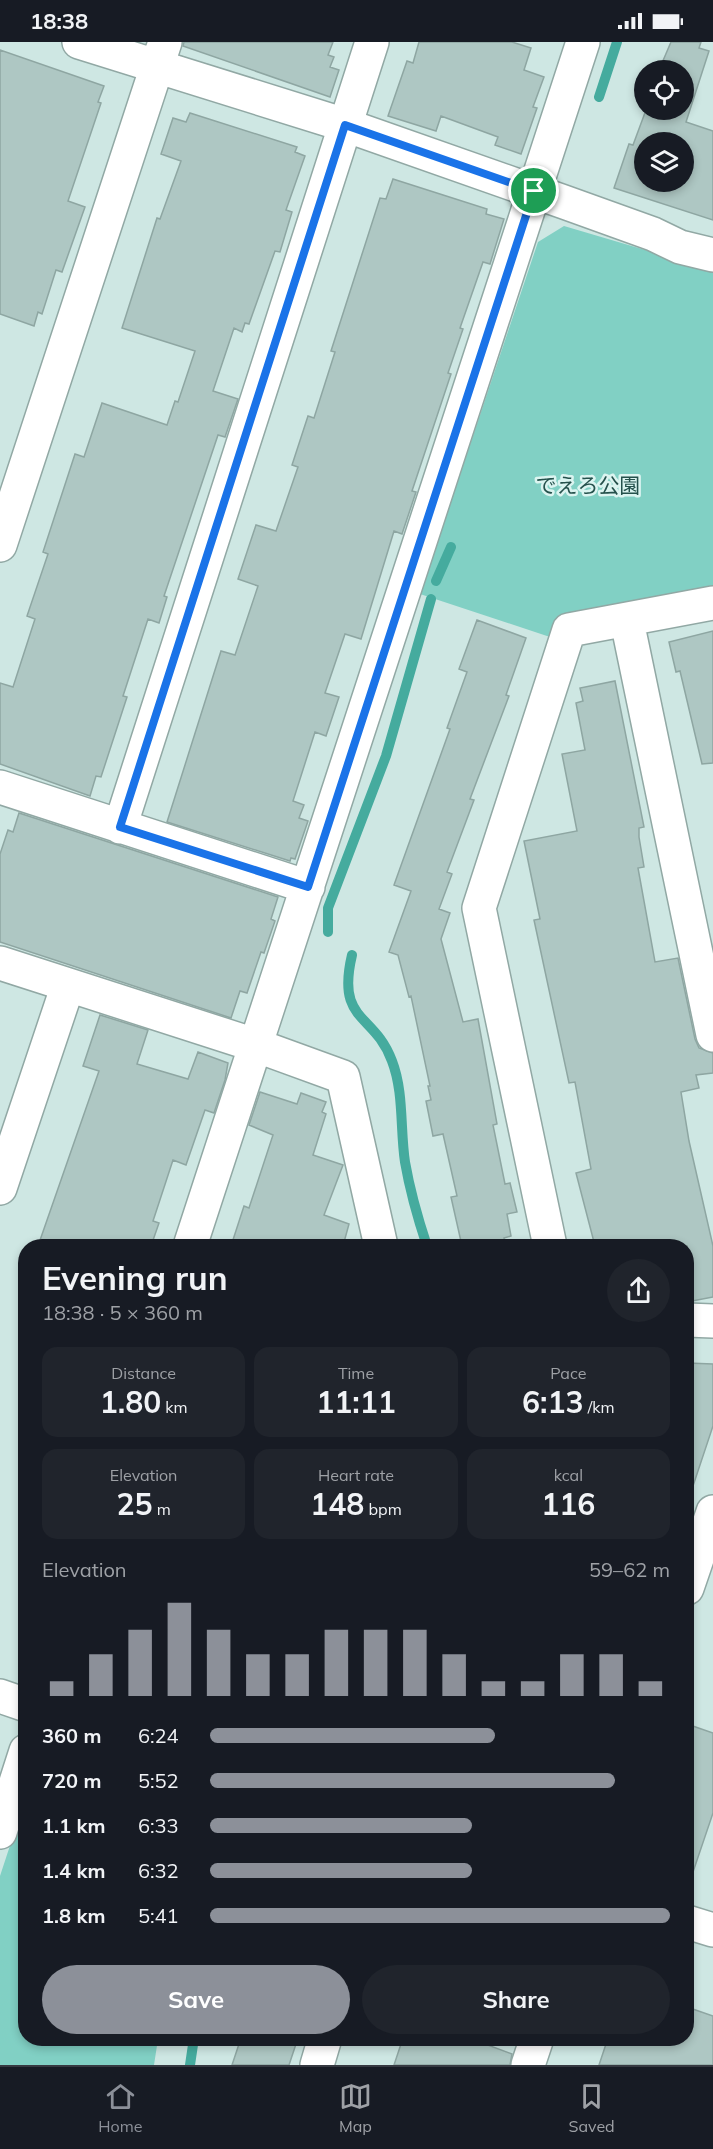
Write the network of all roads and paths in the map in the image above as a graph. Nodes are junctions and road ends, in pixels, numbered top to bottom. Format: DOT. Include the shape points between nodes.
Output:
graph roads {
  1 [pos="79,42"];
  2 [pos="372,42"];
  3 [pos="583,42"];
  4 [pos="161,55"];
  5 [pos="345,125"];
  6 [pos="534,191"];
  7 [pos="713,255"];
  8 [pos="0,545"];
  9 [pos="713,603"];
  10 [pos="627,621"];
  11 [pos="0,788"];
  12 [pos="120,827"];
  13 [pos="308,887"];
  14 [pos="0,963"];
  15 [pos="68,985"];
  16 [pos="713,1035"];
  17 [pos="255,1046"];
  18 [pos="0,1188"];
  19 [pos="192,1239"];
  20 [pos="379,1239"];
  21 [pos="549,1239"];
  22 [pos="694,1320"];
  23 [pos="713,1321"];
  24 [pos="713,1512"];
  25 [pos="694,1568"];
  26 [pos="0,1696"];
  27 [pos="18,1703"];
  28 [pos="18,1776"];
  29 [pos="0,1832"];
  30 [pos="694,1924"];
  31 [pos="713,1930"];
  32 [pos="323,2046"];
  33 [pos="534,2046"];
  34 [pos="317,2065"];
  35 [pos="528,2065"];
  1 -- 4 [label="street"];
  2 -- 5 [label="street"];
  3 -- 6 [label="street"];
  4 -- 5 [label="street"];
  4 -- 8 [label="street"];
  5 -- 6 [label="street"];
  5 -- 12 [label="street"];
  6 -- 7 [label="street" via="680,247"];
  6 -- 13 [label="street"];
  9 -- 10 [label="street"];
  10 -- 16 [label="street"];
  10 -- 21 [label="street" via="569,630 479,908"];
  11 -- 12 [label="street"];
  12 -- 13 [label="street"];
  13 -- 17 [label="street"];
  14 -- 15 [label="street"];
  15 -- 17 [label="street"];
  15 -- 18 [label="street"];
  17 -- 19 [label="street"];
  17 -- 20 [label="street" via="343,1077"];
  22 -- 23 [label="street"];
  24 -- 25 [label="street"];
  26 -- 27 [label="street"];
  28 -- 29 [label="street"];
  30 -- 31 [label="street"];
  32 -- 34 [label="street"];
  33 -- 35 [label="street"];
}
